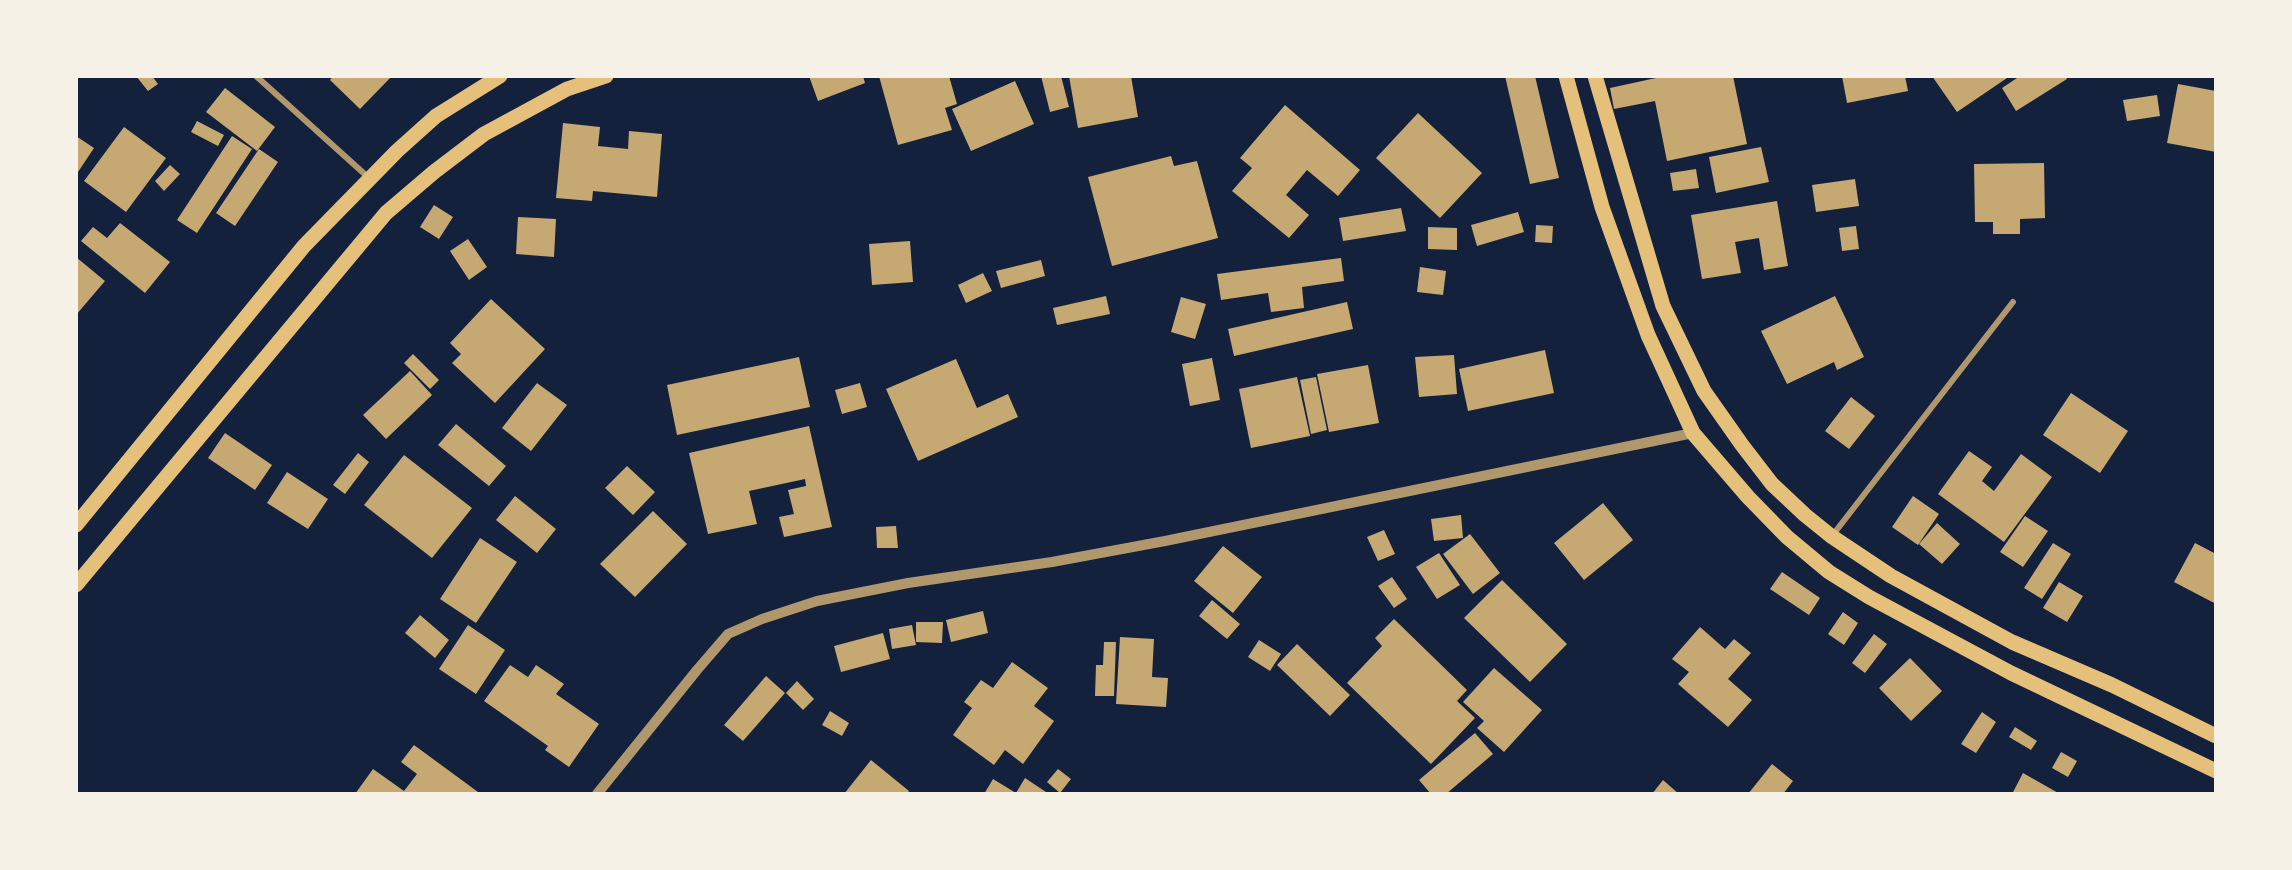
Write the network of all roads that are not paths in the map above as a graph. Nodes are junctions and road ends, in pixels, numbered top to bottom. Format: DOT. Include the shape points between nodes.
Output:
graph roads {
  1 [pos="256,76"];
  2 [pos="500,76"];
  3 [pos="606,76"];
  4 [pos="1566,76"];
  5 [pos="1595,76"];
  6 [pos="369,178"];
  7 [pos="2013,302"];
  8 [pos="1694,433"];
  9 [pos="76,525"];
  10 [pos="1831,536"];
  11 [pos="76,585"];
  12 [pos="2216,736"];
  13 [pos="2216,771"];
  14 [pos="597,794"];
  1 -- 6 [label="street"];
  2 -- 6 [label="main road" via="436,116"];
  3 -- 11 [label="main road" via="567,89 484,134 386,213"];
  4 -- 8 [label="main road" via="1602,207 1648,335"];
  5 -- 10 [label="main road" via="1663,306 1704,392 1773,483"];
  6 -- 9 [label="main road" via="304,246"];
  7 -- 10 [label="street"];
  8 -- 13 [label="main road" via="1787,537 1829,572 2011,673"];
  8 -- 14 [label="street" via="1165,541 908,583 806,605 762,619 728,634"];
  10 -- 12 [label="main road" via="1891,576 2012,642 2112,684"];
}
